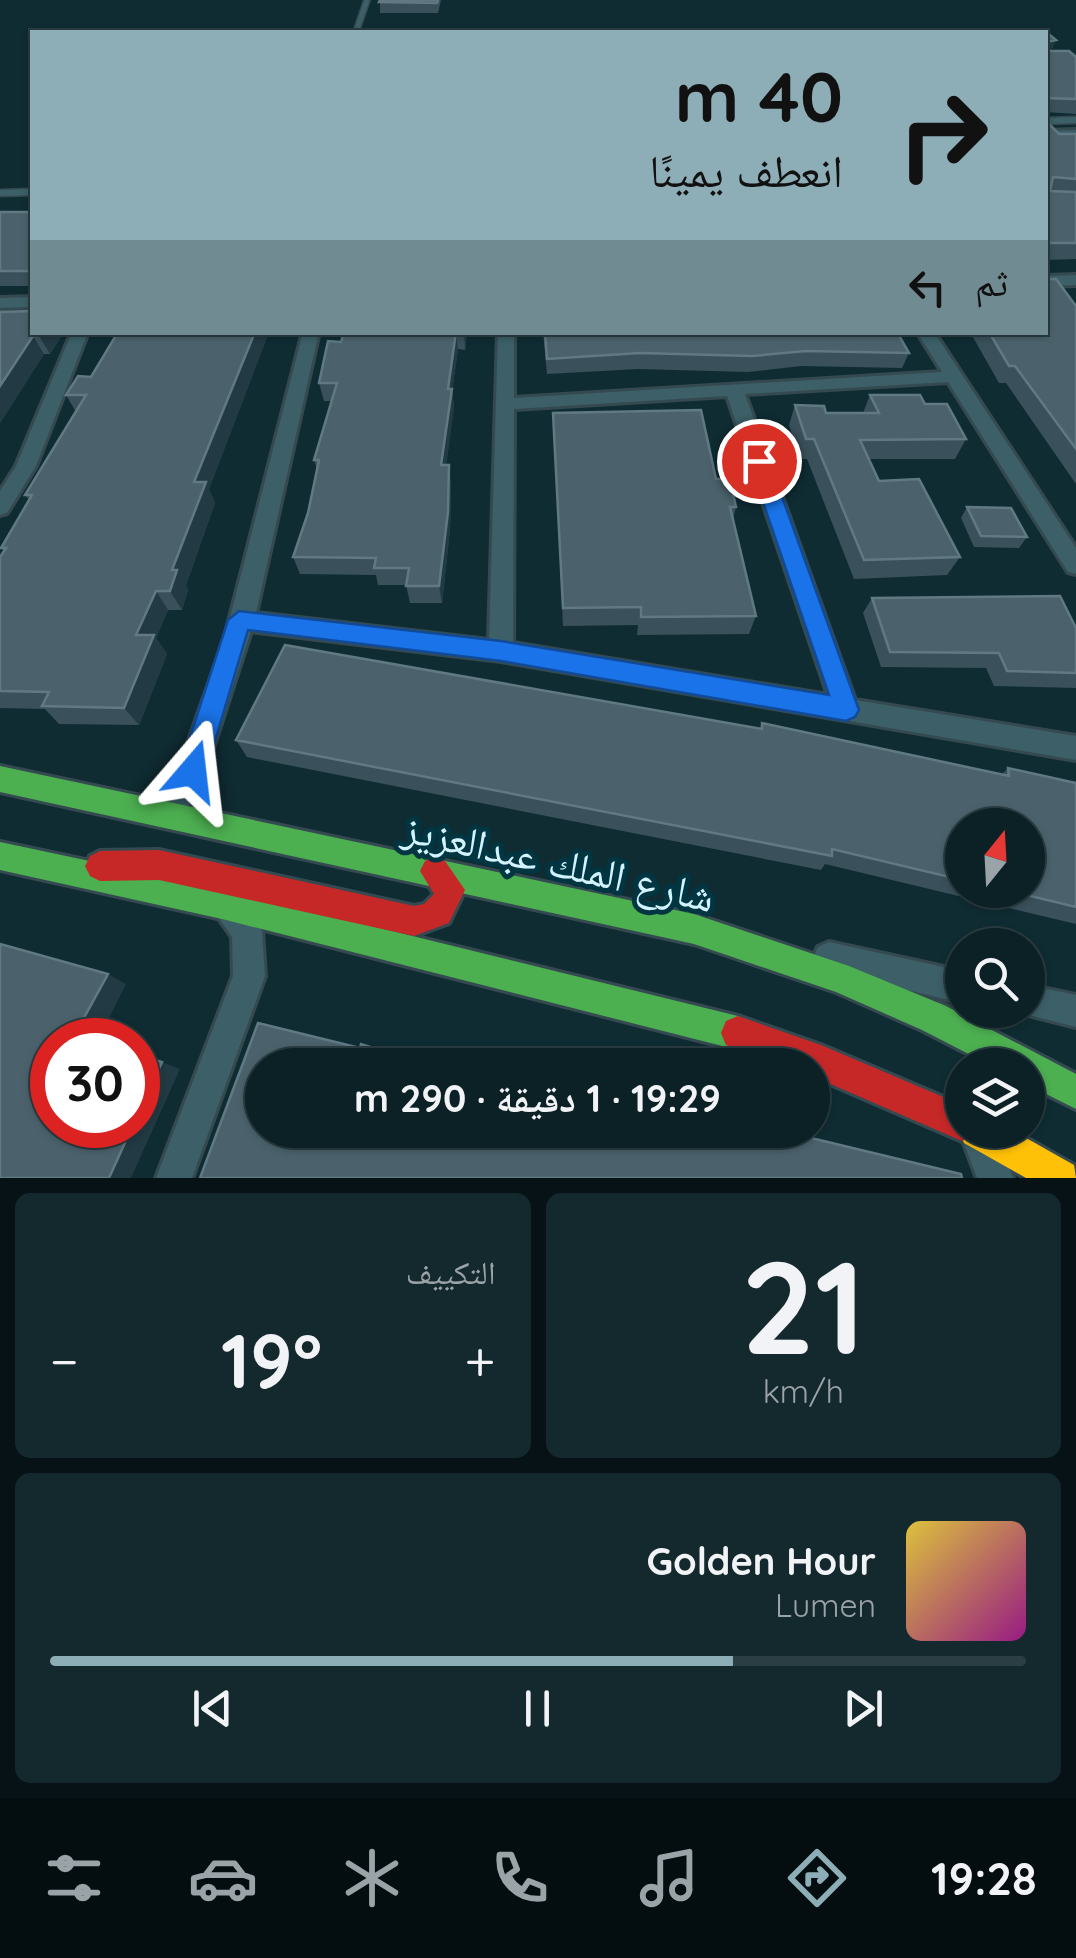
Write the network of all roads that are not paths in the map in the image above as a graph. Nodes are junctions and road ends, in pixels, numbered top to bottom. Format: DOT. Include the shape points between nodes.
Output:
graph roads {
  1 [pos="367,0"];
  2 [pos="357,30"];
  3 [pos="1076,120"];
  4 [pos="1048,121"];
  5 [pos="1076,133"];
  6 [pos="1048,134"];
  7 [pos="0,192"];
  8 [pos="30,192"];
  9 [pos="1048,280"];
  10 [pos="1076,280"];
  11 [pos="0,302"];
  12 [pos="30,302"];
  13 [pos="79,335"];
  14 [pos="310,335"];
  15 [pos="506,335"];
  16 [pos="927,335"];
  17 [pos="954,376"];
  18 [pos="734,390"];
  19 [pos="505,404"];
  20 [pos="0,464"];
  21 [pos="26,466"];
  22 [pos="0,508"];
  23 [pos="1068,541"];
  24 [pos="1076,566"];
  25 [pos="239,620"];
  26 [pos="501,651"];
  27 [pos="846,710"];
  28 [pos="1076,748"];
  29 [pos="0,779"];
  30 [pos="170,814"];
  31 [pos="0,856"];
  32 [pos="47,866"];
  33 [pos="435,871"];
  34 [pos="222,904"];
  35 [pos="694,929"];
  36 [pos="945,983"];
  37 [pos="1045,1005"];
  38 [pos="1076,1012"];
  39 [pos="1076,1092"];
  40 [pos="945,1116"];
  41 [pos="984,1148"];
  42 [pos="1009,1148"];
  43 [pos="174,1178"];
  44 [pos="995,1178"];
  45 [pos="1062,1178"];
  1 -- 2 [label="lane"];
  3 -- 4 [label="lane"];
  5 -- 6 [label="street"];
  7 -- 8 [label="lane"];
  9 -- 10 [label="street"];
  11 -- 12 [label="street"];
  13 -- 21 [label="street"];
  14 -- 25 [label="street"];
  15 -- 19 [label="street"];
  16 -- 17 [label="street"];
  17 -- 18 [label="street"];
  17 -- 23 [label="street"];
  18 -- 19 [label="street"];
  18 -- 27 [label="street"];
  19 -- 26 [label="street"];
  20 -- 21 [label="street"];
  21 -- 22 [label="street"];
  23 -- 24 [label="street"];
  25 -- 26 [label="street"];
  25 -- 30 [label="street" via="193,771"];
  26 -- 27 [label="street"];
  27 -- 28 [label="street"];
  29 -- 30 [label="street, شارع الملك عبدالعزيز"];
  30 -- 33 [label="street, شارع الملك عبدالعزيز"];
  31 -- 32 [label="street"];
  32 -- 33 [label="street" via="159,864 414,921 442,914 448,902 446,880"];
  32 -- 34 [label="street"];
  33 -- 35 [label="street, شارع الملك عبدالعزيز"];
  34 -- 40 [label="street" via="723,1028"];
  34 -- 43 [label="street" via="247,931 250,976"];
  35 -- 36 [label="street"];
  35 -- 39 [label="street, شارع الملك عبدالعزيز" via="838,977 980,1040"];
  37 -- 38 [label="street"];
  41 -- 44 [label="street"];
  42 -- 45 [label="street"];
}
